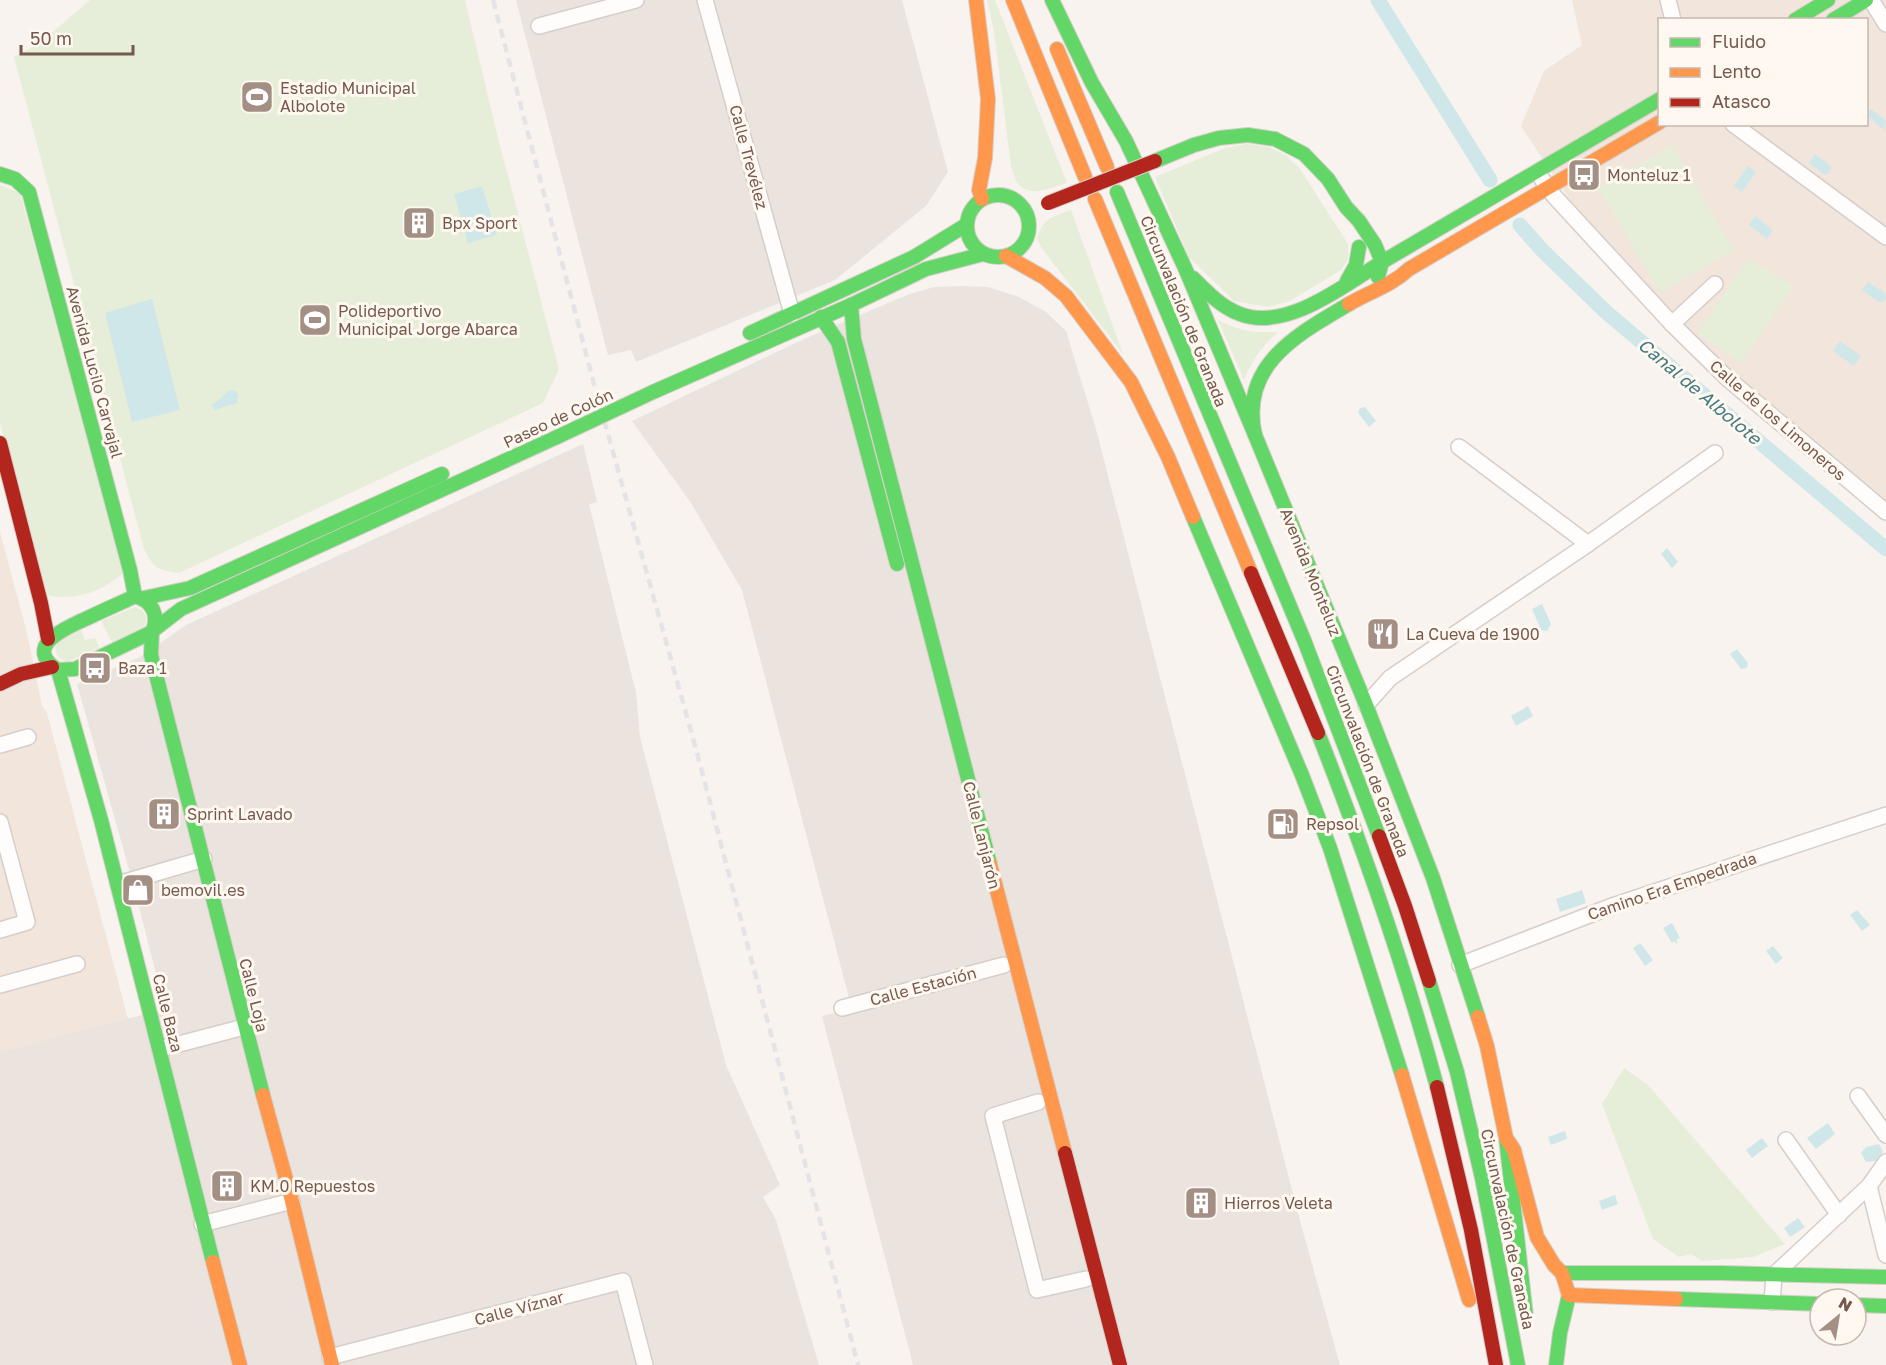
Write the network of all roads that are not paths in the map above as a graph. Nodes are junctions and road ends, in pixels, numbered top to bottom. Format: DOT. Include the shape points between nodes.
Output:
graph roads {
  1 [pos="636,0"];
  2 [pos="705,0"];
  3 [pos="976,0"];
  4 [pos="1014,0"];
  5 [pos="1038,0"];
  6 [pos="1052,0"];
  7 [pos="1668,0"];
  8 [pos="1828,0"];
  9 [pos="1869,0"];
  10 [pos="1672,18"];
  11 [pos="1798,18"];
  12 [pos="1837,18"];
  13 [pos="1046,19"];
  14 [pos="1886,24"];
  15 [pos="539,26"];
  16 [pos="1053,39"];
  17 [pos="1658,100"];
  18 [pos="1658,123"];
  19 [pos="1736,126"];
  20 [pos="1107,167"];
  21 [pos="1537,171"];
  22 [pos="0,174"];
  23 [pos="1085,177"];
  24 [pos="1548,188"];
  25 [pos="1117,192"];
  26 [pos="982,199"];
  27 [pos="1095,199"];
  28 [pos="1346,207"];
  29 [pos="1026,214"];
  30 [pos="966,225"];
  31 [pos="1886,237"];
  32 [pos="1359,247"];
  33 [pos="983,254"];
  34 [pos="1006,256"];
  35 [pos="1382,262"];
  36 [pos="1185,268"];
  37 [pos="1409,269"];
  38 [pos="1347,281"];
  39 [pos="1715,284"];
  40 [pos="1365,294"];
  41 [pos="851,304"];
  42 [pos="792,314"];
  43 [pos="821,317"];
  44 [pos="1672,324"];
  45 [pos="740,338"];
  46 [pos="698,357"];
  47 [pos="650,387"];
  48 [pos="594,405"];
  49 [pos="1255,435"];
  50 [pos="0,442"];
  51 [pos="1459,447"];
  52 [pos="1715,453"];
  53 [pos="456,467"];
  54 [pos="1886,512"];
  55 [pos="1588,544"];
  56 [pos="900,573"];
  57 [pos="140,597"];
  58 [pos="153,630"];
  59 [pos="46,645"];
  60 [pos="55,669"];
  61 [pos="21,674"];
  62 [pos="927,677"];
  63 [pos="0,684"];
  64 [pos="1366,705"];
  65 [pos="28,737"];
  66 [pos="0,745"];
  67 [pos="1886,815"];
  68 [pos="0,822"];
  69 [pos="204,859"];
  70 [pos="118,884"];
  71 [pos="0,930"];
  72 [pos="77,964"];
  73 [pos="1004,965"];
  74 [pos="1460,965"];
  75 [pos="0,985"];
  76 [pos="842,1008"];
  77 [pos="244,1027"];
  78 [pos="160,1049"];
  79 [pos="1858,1096"];
  80 [pos="1038,1102"];
  81 [pos="1886,1135"];
  82 [pos="1506,1138"];
  83 [pos="1786,1140"];
  84 [pos="1886,1162"];
  85 [pos="1869,1186"];
  86 [pos="292,1201"];
  87 [pos="1839,1215"];
  88 [pos="202,1224"];
  89 [pos="1886,1255"];
  90 [pos="1562,1273"];
  91 [pos="1721,1273"];
  92 [pos="1774,1275"];
  93 [pos="1886,1277"];
  94 [pos="1086,1279"];
  95 [pos="1569,1296"];
  96 [pos="1721,1300"];
  97 [pos="1772,1302"];
  98 [pos="1808,1304"];
  99 [pos="1868,1305"];
  100 [pos="1886,1306"];
  101 [pos="1527,1325"];
  102 [pos="331,1361"];
  103 [pos="240,1365"];
  104 [pos="645,1365"];
  105 [pos="1108,1365"];
  106 [pos="1120,1365"];
  107 [pos="1484,1365"];
  108 [pos="1496,1365"];
  109 [pos="1518,1365"];
  110 [pos="1556,1365"];
  1 -- 15 [label="street"];
  2 -- 42 [label="street, Calle Trevélez"];
  3 -- 26 [label="main road" via="988,99"];
  4 -- 23 [label="main road"];
  5 -- 13 [label="main road"];
  6 -- 36 [label="main road" via="1092,83 1126,141"];
  7 -- 10 [label="street"];
  8 -- 11 [label="main road"];
  9 -- 12 [label="main road"];
  9 -- 14 [label="street"];
  16 -- 20 [label="main road"];
  17 -- 21 [label="main road"];
  18 -- 24 [label="main road, Avenida Monteluz"];
  19 -- 31 [label="street"];
  21 -- 24 [label="street"];
  21 -- 35 [label="main road"];
  22 -- 57 [label="main road, Avenida Lucilo Carvajal" via="15,179 29,192"];
  24 -- 37 [label="main road, Avenida Monteluz"];
  24 -- 44 [label="street, Calle de los Limoneros"];
  25 -- 109 [label="main road, Circunvalación de Granada" via="1304,640 1408,917 1457,1072"];
  26 -- 29 [label="main road" via="1003,195 1013,199"];
  26 -- 30 [label="main road" via="974,206"];
  27 -- 108 [label="main road" via="1284,652 1384,912 1415,1006 1463,1189"];
  28 -- 29 [label="main road, bridge" via="1328,179 1304,154 1275,138 1248,135 1194,145"];
  28 -- 32 [label="main road"];
  28 -- 35 [label="main road" via="1375,245"];
  29 -- 34 [label="main road" via="1029,225 1023,244"];
  30 -- 33 [label="main road" via="971,242"];
  30 -- 42 [label="main road" via="914,257"];
  32 -- 35 [label="main road" via="1371,260"];
  32 -- 38 [label="main road" via="1359,258"];
  33 -- 34 [label="main road"];
  33 -- 41 [label="main road, Paseo de Colón" via="926,269"];
  34 -- 107 [label="main road" via="1059,290 1100,338 1131,382 1192,512 1330,848 1460,1267"];
  35 -- 37 [label="main road"];
  35 -- 38 [label="main road"];
  35 -- 40 [label="main road" via="1378,278"];
  36 -- 38 [label="main road" via="1203,290 1229,311 1269,320 1290,314"];
  36 -- 49 [label="main road"];
  37 -- 40 [label="main road, Avenida Monteluz" via="1402,277"];
  39 -- 44 [label="street"];
  40 -- 49 [label="main road, Avenida Monteluz" via="1284,347 1264,370 1251,409"];
  41 -- 43 [label="main road, Paseo de Colón"];
  41 -- 106 [label="main road, Calle Lanjarón" via="854,339"];
  42 -- 45 [label="main road"];
  43 -- 47 [label="main road, Paseo de Colón"];
  43 -- 56 [label="main road" via="838,342"];
  44 -- 54 [label="street, Calle de los Limoneros" via="1727,378"];
  46 -- 47 [label="main road, Paseo de Colón"];
  47 -- 48 [label="main road, Paseo de Colón"];
  47 -- 58 [label="main road, Paseo de Colón, bridge" via="557,437 181,609"];
  49 -- 64 [label="main road, Avenida Monteluz"];
  50 -- 59 [label="main road" via="41,603"];
  51 -- 55 [label="street"];
  52 -- 55 [label="street"];
  53 -- 57 [label="main road" via="190,588"];
  55 -- 64 [label="street" via="1390,678"];
  57 -- 58 [label="main road, Avenida Lucilo Carvajal" via="152,604 156,616"];
  57 -- 59 [label="main road" via="57,632"];
  58 -- 60 [label="main road, Paseo de Colón" via="75,669"];
  58 -- 69 [label="main road, Calle Loja" via="151,655"];
  59 -- 60 [label="main road, Calle Baza" via="47,661"];
  59 -- 61 [label="main road"];
  60 -- 61 [label="main road"];
  60 -- 70 [label="main road, Calle Baza" via="74,719"];
  61 -- 63 [label="main road"];
  62 -- 73 [label="main road, Calle Lanjarón"];
  64 -- 74 [label="main road, Avenida Monteluz" via="1433,878"];
  65 -- 66 [label="street"];
  67 -- 74 [label="street, Camino Era Empedrada" via="1615,905"];
  68 -- 71 [label="street" via="27,922"];
  69 -- 70 [label="street"];
  69 -- 77 [label="main road, Calle Loja"];
  70 -- 78 [label="main road, Calle Baza"];
  72 -- 75 [label="street"];
  73 -- 76 [label="street, Calle Estación"];
  73 -- 80 [label="main road, Calle Lanjarón"];
  74 -- 82 [label="main road, Avenida Monteluz" via="1487,1046"];
  77 -- 78 [label="street"];
  77 -- 86 [label="main road, Calle Loja"];
  78 -- 88 [label="main road, Calle Baza"];
  79 -- 81 [label="street"];
  80 -- 94 [label="main road, Calle Lanjarón"];
  80 -- 94 [label="street" via="993,1116 1037,1290"];
  82 -- 90 [label="main road, Avenida Monteluz" via="1515,1150 1537,1237"];
  82 -- 101 [label="main road"];
  83 -- 87 [label="street"];
  84 -- 85 [label="street"];
  85 -- 87 [label="street"];
  85 -- 89 [label="street"];
  86 -- 88 [label="street"];
  86 -- 102 [label="main road, Calle Loja"];
  87 -- 92 [label="street"];
  88 -- 103 [label="main road, Calle Baza"];
  90 -- 91 [label="main road"];
  90 -- 95 [label="main road, Avenida Monteluz"];
  91 -- 92 [label="main road"];
  91 -- 96 [label="street"];
  92 -- 93 [label="main road"];
  92 -- 97 [label="street"];
  94 -- 105 [label="main road, Calle Lanjarón"];
  95 -- 96 [label="main road"];
  95 -- 110 [label="main road"];
  96 -- 97 [label="main road"];
  97 -- 98 [label="main road"];
  99 -- 100 [label="main road"];
  102 -- 104 [label="street, Calle Víznar" via="623,1281"];
}
